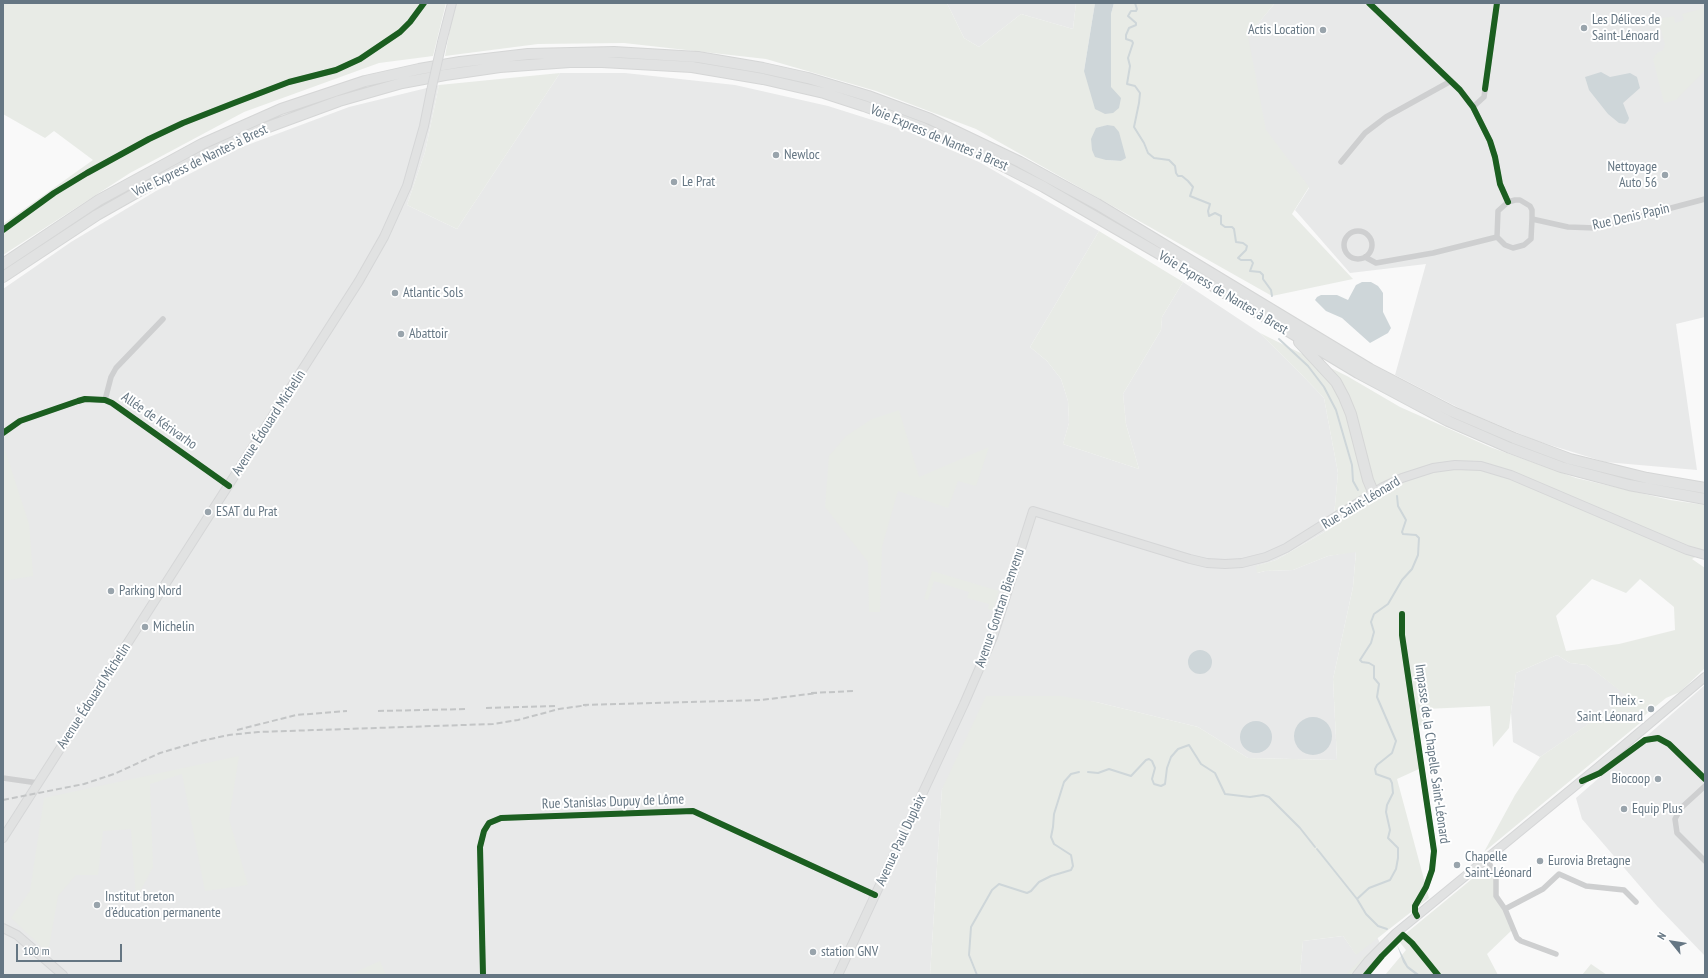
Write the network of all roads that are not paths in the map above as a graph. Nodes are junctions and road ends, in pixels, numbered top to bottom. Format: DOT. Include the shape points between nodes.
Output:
graph roads {
  1 [pos="424,3"];
  2 [pos="452,3"];
  3 [pos="1369,3"];
  4 [pos="1497,3"];
  5 [pos="1451,82"];
  6 [pos="1473,107"];
  7 [pos="1341,162"];
  8 [pos="1705,199"];
  9 [pos="1508,202"];
  10 [pos="1532,219"];
  11 [pos="3,230"];
  12 [pos="1497,237"];
  13 [pos="1365,257"];
  14 [pos="3,264"];
  15 [pos="3,277"];
  16 [pos="163,319"];
  17 [pos="1294,336"];
  18 [pos="105,400"];
  19 [pos="3,433"];
  20 [pos="229,486"];
  21 [pos="1705,488"];
  22 [pos="1374,494"];
  23 [pos="1705,498"];
  24 [pos="1034,511"];
  25 [pos="1687,550"];
  26 [pos="1705,555"];
  27 [pos="1705,561"];
  28 [pos="1402,614"];
  29 [pos="1705,676"];
  30 [pos="964,704"];
  31 [pos="3,778"];
  32 [pos="1705,779"];
  33 [pos="1582,781"];
  34 [pos="38,783"];
  35 [pos="1705,786"];
  36 [pos="3,838"];
  37 [pos="1487,858"];
  38 [pos="1705,861"];
  39 [pos="875,895"];
  40 [pos="1636,902"];
  41 [pos="1505,909"];
  42 [pos="1417,916"];
  43 [pos="3,928"];
  44 [pos="1556,954"];
  45 [pos="63,975"];
  46 [pos="483,975"];
  47 [pos="838,975"];
  48 [pos="1357,975"];
  1 -- 11 [label="street" via="400,32 360,59 336,70 289,82 149,139 61,189"];
  2 -- 20 [label="main road, Avenue Édouard Michelin, bridge" via="424,126 407,186 384,237 345,305"];
  3 -- 5 [label="street"];
  4 -- 6 [label="street" via="1484,97"];
  5 -- 6 [label="street"];
  5 -- 7 [label="street" via="1386,117 1365,133"];
  6 -- 9 [label="street" via="1490,141 1500,184"];
  8 -- 10 [label="street, Rue Denis Papin" via="1596,228 1568,227"];
  9 -- 10 [label="street" via="1515,200 1525,203 1532,210"];
  9 -- 12 [label="street" via="1498,211"];
  10 -- 12 [label="street" via="1531,239 1519,248 1510,248"];
  12 -- 13 [label="street" via="1383,262 1376,263"];
  13 -- 13 [label="street" via="1372,246 1370,238 1358,231 1350,234 1344,241 1347,255 1356,259"];
  14 -- 21 [label="highway, Voie Express de Nantes à Brest" via="99,200 202,144 281,109 365,81 432,66 528,54 614,52 705,58 814,80 868,96 930,119 1084,197 1347,355 1453,412 1570,459 1647,478"];
  15 -- 17 [label="highway, Voie Express de Nantes à Brest" via="97,215 173,172 254,133 339,101 444,75 500,67 570,62 634,63 719,71 791,85 864,106 923,128 1001,164 1076,205"];
  16 -- 18 [label="street" via="116,368"];
  17 -- 22 [label="highway" via="1336,382 1344,397 1355,425 1368,480"];
  17 -- 23 [label="highway, Voie Express de Nantes à Brest" via="1414,404 1524,454 1605,480"];
  18 -- 19 [label="street, Allée de Kérivarho" via="78,401 20,421"];
  18 -- 20 [label="street, Allée de Kérivarho"];
  20 -- 34 [label="main road, Avenue Édouard Michelin"];
  22 -- 24 [label="main road, Rue Saint-Léonard" via="1286,548 1266,557 1225,564 1190,559"];
  22 -- 25 [label="main road, Rue Saint-Léonard" via="1402,478 1433,468 1455,465 1481,466 1511,475"];
  24 -- 30 [label="main road, Avenue Gontran Bienvenu" via="993,638"];
  25 -- 26 [label="main road, Rue Saint-Léonard"];
  25 -- 27 [label="main road, Rue Saint-Léonard"];
  28 -- 42 [label="street, Impasse de la Chapelle Saint-Léonard" via="1402,635 1434,851 1430,876 1415,906"];
  29 -- 33 [label="main road"];
  30 -- 39 [label="main road, Avenue Paul Duplaix"];
  31 -- 34 [label="street"];
  32 -- 33 [label="street" via="1669,744 1658,738 1645,740 1600,773"];
  33 -- 37 [label="main road"];
  34 -- 36 [label="main road, Avenue Édouard Michelin"];
  35 -- 38 [label="street" via="1681,808 1676,820 1677,832"];
  37 -- 41 [label="street" via="1496,872 1496,896"];
  37 -- 42 [label="main road"];
  39 -- 46 [label="street, Rue Stanislas Dupuy de Lôme" via="693,811 501,818 489,823 480,847"];
  39 -- 47 [label="main road, Avenue Paul Duplaix"];
  40 -- 41 [label="street" via="1624,890 1586,886 1559,874 1543,889"];
  41 -- 44 [label="street" via="1517,938"];
  42 -- 48 [label="main road" via="1388,940"];
  43 -- 45 [label="main road" via="17,935"];
}
